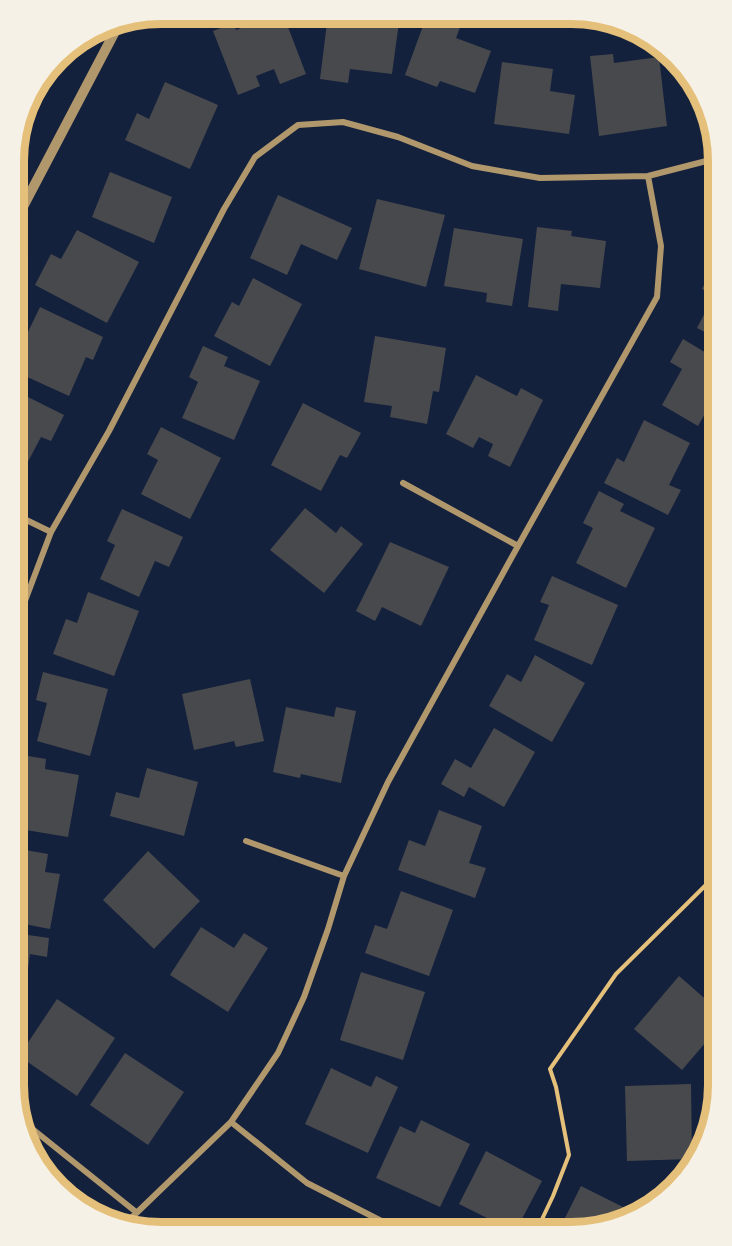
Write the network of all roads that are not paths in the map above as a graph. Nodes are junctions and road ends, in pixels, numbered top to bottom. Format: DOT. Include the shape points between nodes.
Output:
graph roads {
  1 [pos="115,32"];
  2 [pos="708,161"];
  3 [pos="648,176"];
  4 [pos="24,205"];
  5 [pos="403,483"];
  6 [pos="24,519"];
  7 [pos="51,532"];
  8 [pos="518,546"];
  9 [pos="24,604"];
  10 [pos="246,841"];
  11 [pos="344,876"];
  12 [pos="231,1122"];
  13 [pos="31,1128"];
  14 [pos="136,1212"];
  15 [pos="130,1218"];
  16 [pos="383,1222"];
  1 -- 4 [label="street"];
  2 -- 3 [label="street"];
  3 -- 7 [label="street" via="540,178 472,166 398,137 343,122 298,124 255,156"];
  3 -- 8 [label="street" via="661,246 657,297"];
  5 -- 8 [label="street"];
  6 -- 7 [label="street"];
  7 -- 9 [label="street"];
  8 -- 11 [label="street" via="388,782"];
  10 -- 11 [label="street"];
  11 -- 12 [label="street" via="304,997 278,1053"];
  12 -- 14 [label="street"];
  12 -- 16 [label="street" via="307,1183"];
  13 -- 14 [label="street"];
  14 -- 15 [label="street"];
}
